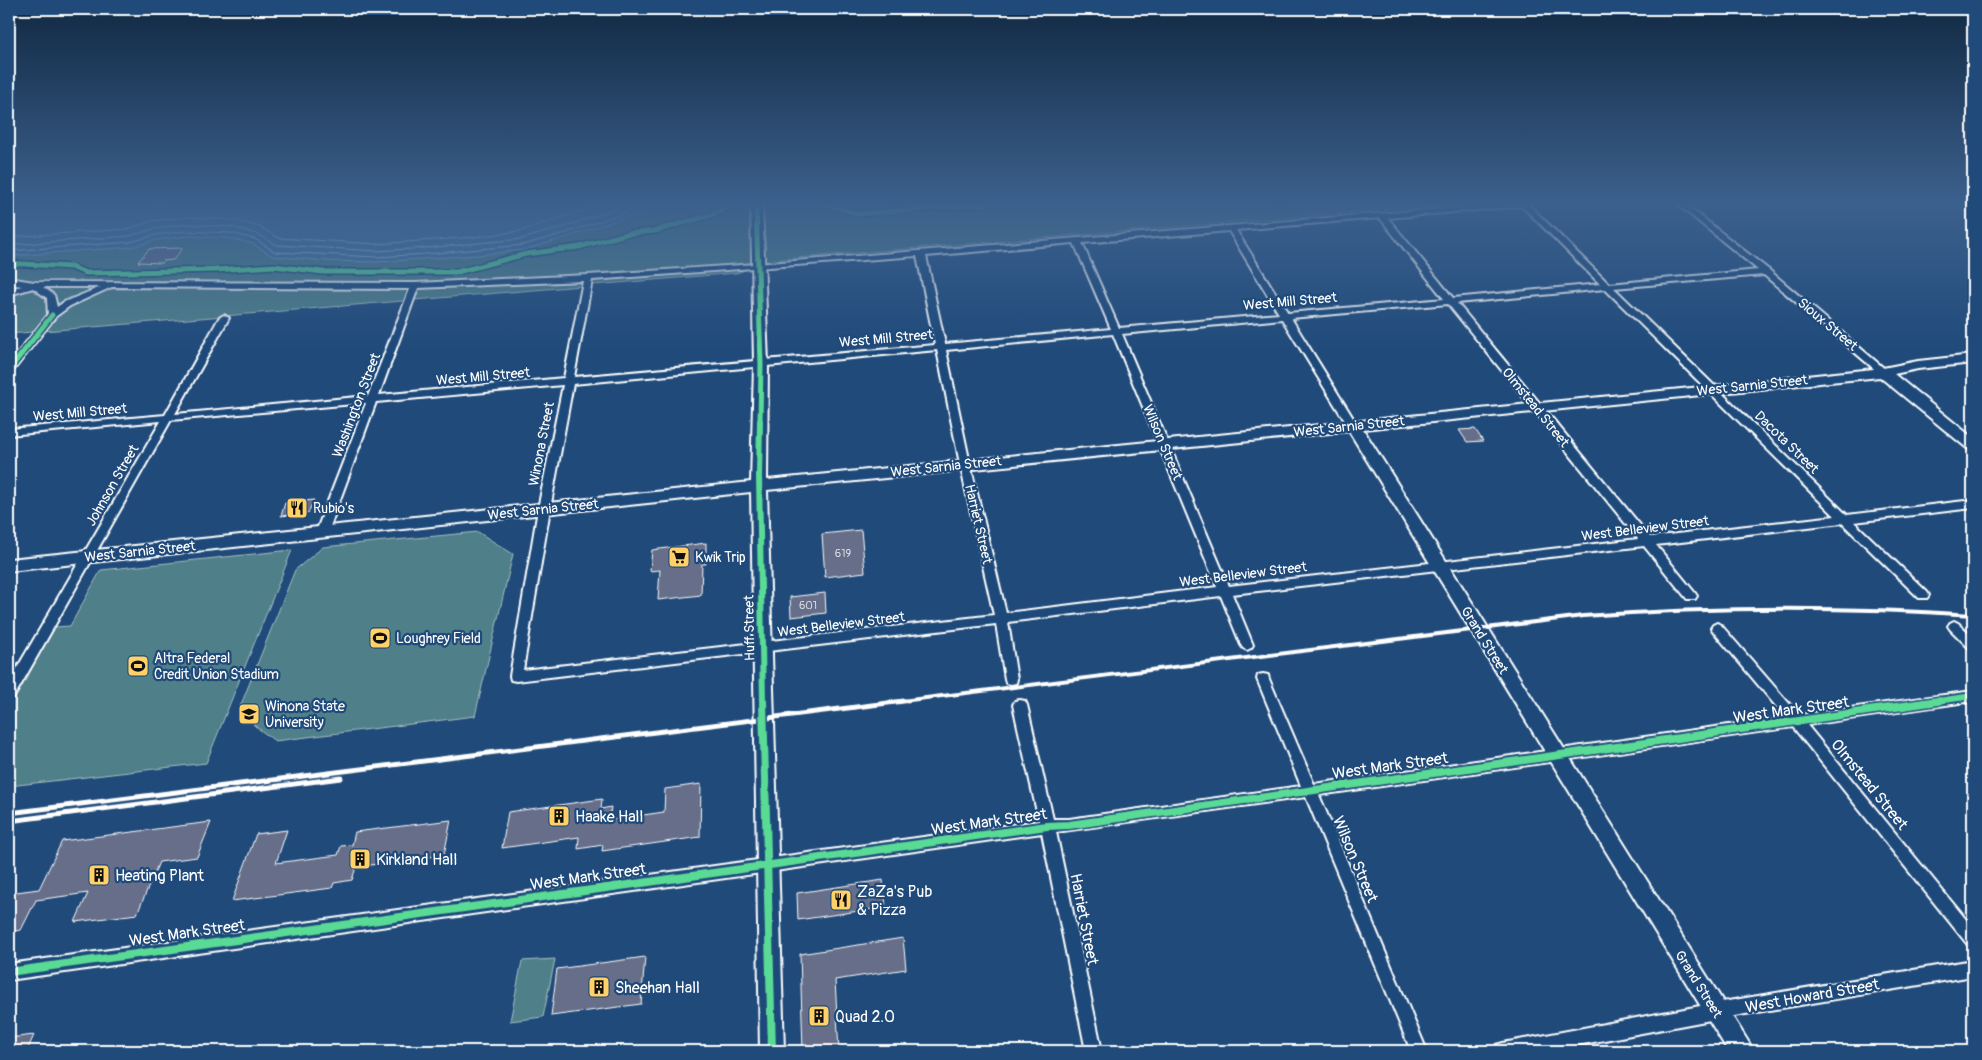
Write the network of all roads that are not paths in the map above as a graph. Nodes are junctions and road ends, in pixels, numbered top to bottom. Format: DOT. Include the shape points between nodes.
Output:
graph roads {
  1 [pos="757,253"];
  2 [pos="916,253"];
  3 [pos="921,253"];
  4 [pos="1084,253"];
  5 [pos="1247,253"];
  6 [pos="1412,253"];
  7 [pos="1574,253"];
  8 [pos="1743,253"];
  9 [pos="757,267"];
  10 [pos="1766,272"];
  11 [pos="588,278"];
  12 [pos="9,281"];
  13 [pos="34,285"];
  14 [pos="112,285"];
  15 [pos="415,286"];
  16 [pos="1608,286"];
  17 [pos="9,292"];
  18 [pos="1449,300"];
  19 [pos="52,315"];
  20 [pos="1286,316"];
  21 [pos="224,318"];
  22 [pos="1115,330"];
  23 [pos="940,347"];
  24 [pos="1973,359"];
  25 [pos="761,364"];
  26 [pos="1973,369"];
  27 [pos="9,370"];
  28 [pos="1883,372"];
  29 [pos="568,382"];
  30 [pos="1711,390"];
  31 [pos="373,400"];
  32 [pos="1536,407"];
  33 [pos="168,417"];
  34 [pos="1353,426"];
  35 [pos="9,432"];
  36 [pos="1165,444"];
  37 [pos="1973,446"];
  38 [pos="965,464"];
  39 [pos="760,486"];
  40 [pos="1973,504"];
  41 [pos="544,509"];
  42 [pos="1845,519"];
  43 [pos="322,532"];
  44 [pos="1647,543"];
  45 [pos="88,557"];
  46 [pos="9,565"];
  47 [pos="1440,566"];
  48 [pos="1224,591"];
  49 [pos="1923,595"];
  50 [pos="1691,596"];
  51 [pos="1001,619"];
  52 [pos="1954,626"];
  53 [pos="1717,628"];
  54 [pos="1247,645"];
  55 [pos="1973,645"];
  56 [pos="762,648"];
  57 [pos="516,676"];
  58 [pos="1011,678"];
  59 [pos="1263,679"];
  60 [pos="9,693"];
  61 [pos="1973,696"];
  62 [pos="1020,705"];
  63 [pos="1797,722"];
  64 [pos="1555,755"];
  65 [pos="1309,790"];
  66 [pos="1047,826"];
  67 [pos="767,866"];
  68 [pos="1973,940"];
  69 [pos="1973,968"];
  70 [pos="9,972"];
  71 [pos="1716,1011"];
  72 [pos="772,1051"];
  73 [pos="1094,1051"];
  74 [pos="1419,1051"];
  75 [pos="1502,1051"];
  76 [pos="1741,1051"];
  1 -- 9 [label="street, Huff Street"];
  2 -- 9 [label="street"];
  3 -- 23 [label="street, Harriet Street"];
  4 -- 22 [label="street, Wilson Street"];
  5 -- 20 [label="street, Grand Street"];
  6 -- 18 [label="street, Olmstead Street"];
  7 -- 16 [label="street, Dacota Street"];
  8 -- 10 [label="street, Sioux Street"];
  9 -- 11 [label="street"];
  9 -- 25 [label="street, Huff Street"];
  10 -- 16 [label="street, West Mill Street"];
  10 -- 28 [label="street, Sioux Street"];
  11 -- 15 [label="street"];
  11 -- 29 [label="street, Winona Street"];
  12 -- 13 [label="street"];
  13 -- 14 [label="street"];
  13 -- 17 [label="street"];
  13 -- 19 [label="street" via="51,297"];
  14 -- 15 [label="street"];
  14 -- 19 [label="street" via="74,301"];
  15 -- 31 [label="street, Washington Street"];
  16 -- 18 [label="street, West Mill Street"];
  16 -- 30 [label="street, Dacota Street"];
  18 -- 20 [label="street, West Mill Street"];
  18 -- 32 [label="street, Olmstead Street"];
  19 -- 27 [label="street"];
  20 -- 22 [label="street, West Mill Street"];
  20 -- 34 [label="street, Grand Street"];
  21 -- 33 [label="street, Johnson Street"];
  22 -- 23 [label="street, West Mill Street"];
  22 -- 36 [label="street, Wilson Street"];
  23 -- 25 [label="street, West Mill Street"];
  23 -- 38 [label="street, Harriet Street"];
  24 -- 28 [label="street, West Sarnia Street"];
  25 -- 29 [label="street, West Mill Street"];
  25 -- 39 [label="street, Huff Street"];
  26 -- 28 [label="street, West Sarnia Street"];
  28 -- 30 [label="street, West Sarnia Street"];
  28 -- 37 [label="street, Sioux Street"];
  29 -- 31 [label="street, West Mill Street"];
  29 -- 41 [label="street, Winona Street"];
  30 -- 32 [label="street, West Sarnia Street"];
  30 -- 42 [label="street, Dacota Street"];
  31 -- 33 [label="street, West Mill Street"];
  31 -- 43 [label="street, Washington Street"];
  32 -- 34 [label="street, West Sarnia Street"];
  32 -- 44 [label="street, Olmstead Street"];
  33 -- 35 [label="street, West Mill Street"];
  33 -- 45 [label="street, Johnson Street"];
  34 -- 36 [label="street, West Sarnia Street"];
  34 -- 47 [label="street, Grand Street"];
  36 -- 38 [label="street, West Sarnia Street"];
  36 -- 48 [label="street, Wilson Street"];
  38 -- 39 [label="street, West Sarnia Street"];
  38 -- 51 [label="street, Harriet Street"];
  39 -- 41 [label="street, West Sarnia Street"];
  39 -- 56 [label="street, Huff Street"];
  40 -- 42 [label="street, West Belleview Street"];
  41 -- 43 [label="street, West Sarnia Street"];
  41 -- 57 [label="street, Winona Street"];
  42 -- 44 [label="street, West Belleview Street"];
  42 -- 49 [label="street, Dacota Street"];
  43 -- 45 [label="street, West Sarnia Street"];
  44 -- 47 [label="street, West Belleview Street"];
  44 -- 50 [label="street, Olmstead Street"];
  45 -- 46 [label="street, West Sarnia Street"];
  45 -- 60 [label="street, Johnson Street"];
  47 -- 48 [label="street, West Belleview Street"];
  47 -- 64 [label="street, Grand Street"];
  48 -- 51 [label="street, West Belleview Street"];
  48 -- 54 [label="street, Wilson Street"];
  51 -- 56 [label="street, West Belleview Street"];
  51 -- 58 [label="street, Harriet Street"];
  52 -- 55 [label="street"];
  53 -- 63 [label="street, Olmstead Street"];
  56 -- 57 [label="street, West Belleview Street"];
  56 -- 67 [label="street, Huff Street"];
  59 -- 65 [label="street, Wilson Street"];
  61 -- 63 [label="street, West Mark Street"];
  62 -- 66 [label="street, Harriet Street"];
  63 -- 64 [label="street, West Mark Street"];
  63 -- 68 [label="street, Olmstead Street"];
  64 -- 65 [label="street, West Mark Street"];
  64 -- 71 [label="street, Grand Street"];
  65 -- 66 [label="street, West Mark Street"];
  65 -- 74 [label="street, Wilson Street"];
  66 -- 67 [label="street, West Mark Street"];
  66 -- 73 [label="street, Harriet Street"];
  67 -- 70 [label="street, West Mark Street"];
  67 -- 72 [label="street, Huff Street"];
  69 -- 71 [label="street, West Howard Street"];
  71 -- 75 [label="street, West Howard Street"];
  71 -- 76 [label="street, Grand Street"];
}
